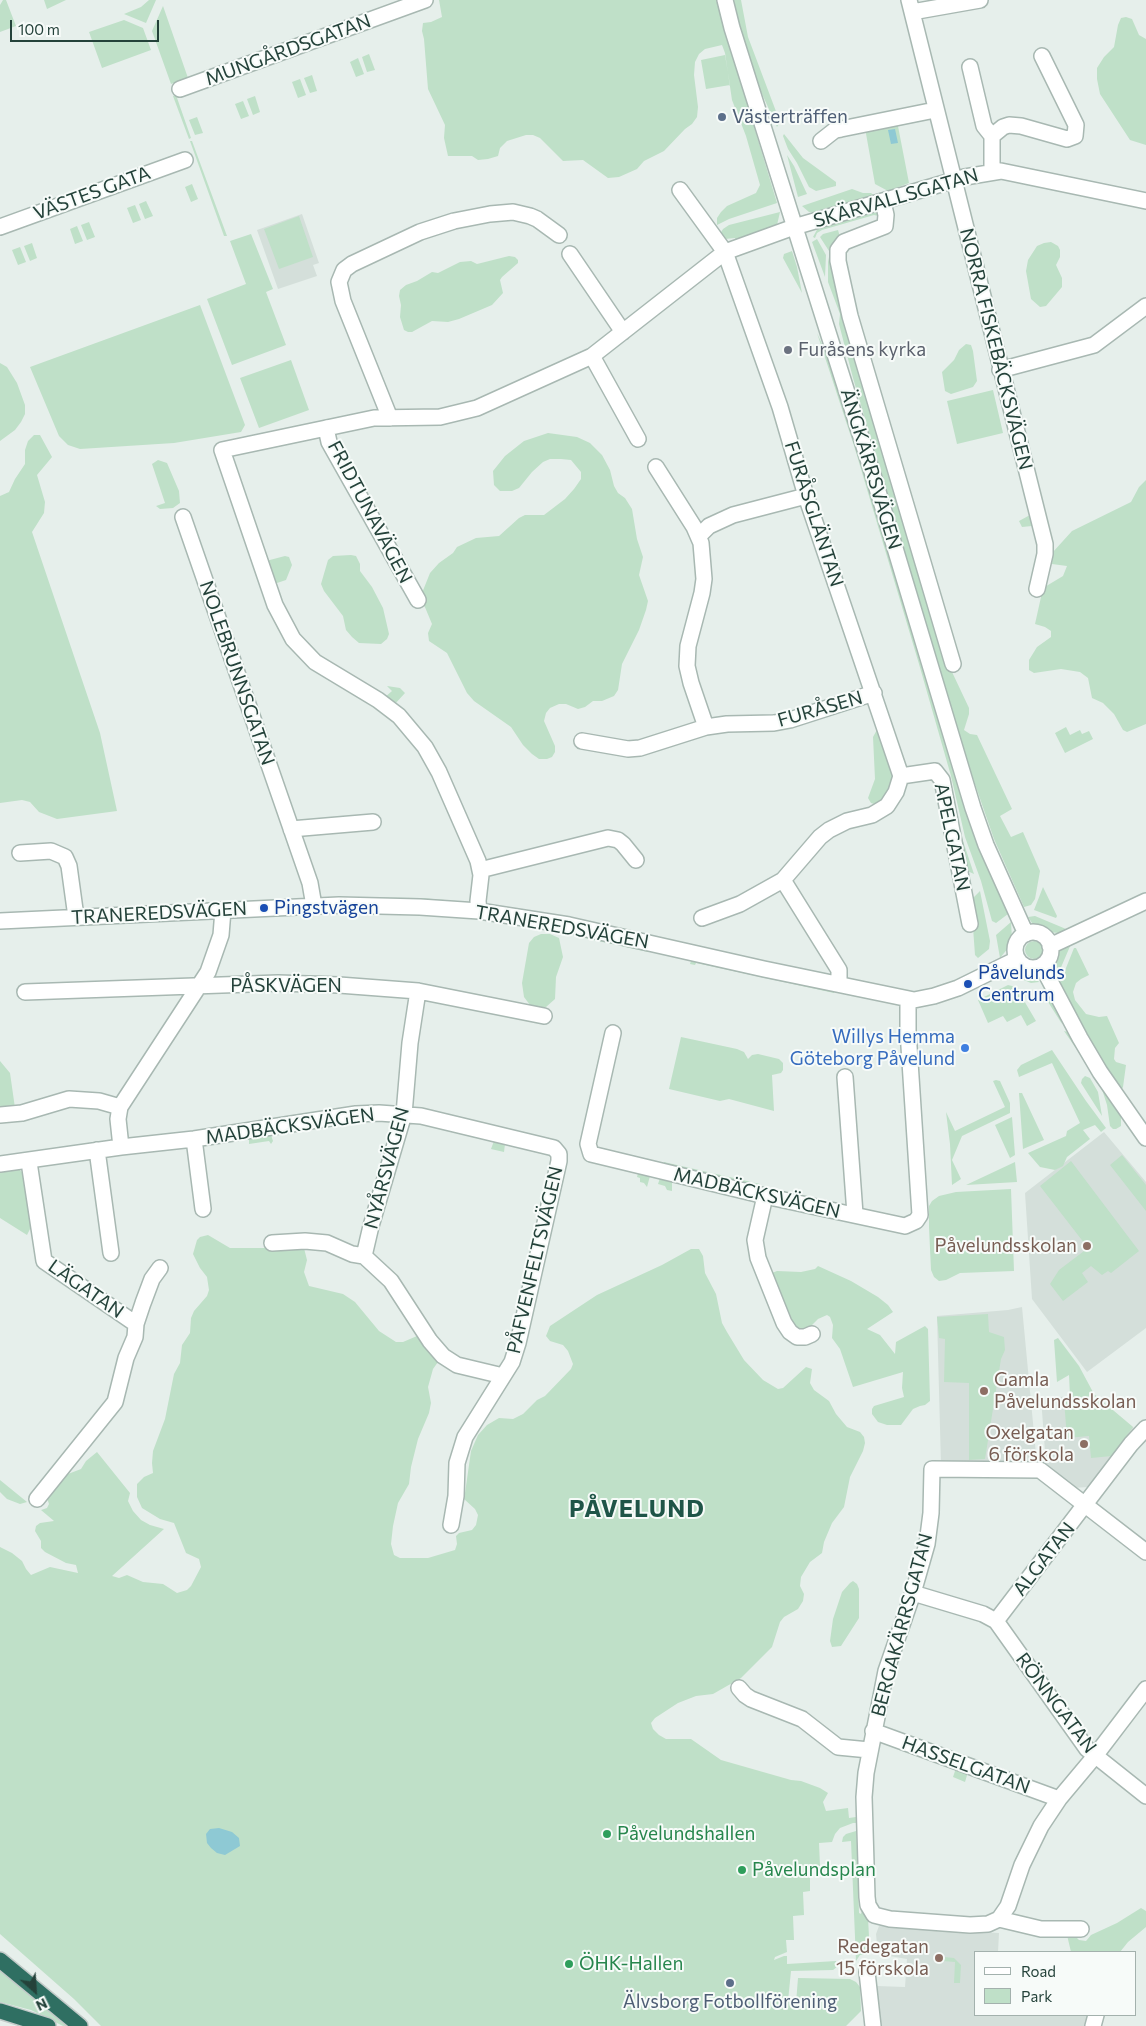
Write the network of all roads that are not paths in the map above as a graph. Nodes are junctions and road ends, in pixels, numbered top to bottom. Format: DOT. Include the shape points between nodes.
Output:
graph roads {
  1 [pos="425,0"];
  2 [pos="726,0"];
  3 [pos="980,0"];
  4 [pos="911,6"];
  5 [pos="1042,56"];
  6 [pos="970,67"];
  7 [pos="180,89"];
  8 [pos="935,110"];
  9 [pos="992,136"];
  10 [pos="822,141"];
  11 [pos="185,160"];
  12 [pos="992,171"];
  13 [pos="954,180"];
  14 [pos="680,190"];
  15 [pos="1146,201"];
  16 [pos="883,202"];
  17 [pos="0,227"];
  18 [pos="794,227"];
  19 [pos="559,235"];
  20 [pos="725,252"];
  21 [pos="570,254"];
  22 [pos="1146,306"];
  23 [pos="623,332"];
  24 [pos="592,356"];
  25 [pos="1000,370"];
  26 [pos="390,418"];
  27 [pos="326,428"];
  28 [pos="638,439"];
  29 [pos="656,467"];
  30 [pos="806,496"];
  31 [pos="183,517"];
  32 [pos="698,536"];
  33 [pos="1037,590"];
  34 [pos="418,600"];
  35 [pos="954,664"];
  36 [pos="874,693"];
  37 [pos="706,727"];
  38 [pos="582,741"];
  39 [pos="901,776"];
  40 [pos="373,822"];
  41 [pos="291,829"];
  42 [pos="20,853"];
  43 [pos="636,860"];
  44 [pos="480,870"];
  45 [pos="783,880"];
  46 [pos="1146,901"];
  47 [pos="314,906"];
  48 [pos="223,910"];
  49 [pos="479,911"];
  50 [pos="76,917"];
  51 [pos="702,918"];
  52 [pos="0,921"];
  53 [pos="970,924"];
  54 [pos="1026,934"];
  55 [pos="1050,946"];
  56 [pos="1017,959"];
  57 [pos="1042,966"];
  58 [pos="839,984"];
  59 [pos="198,987"];
  60 [pos="418,991"];
  61 [pos="26,992"];
  62 [pos="908,999"];
  63 [pos="544,1016"];
  64 [pos="613,1033"];
  65 [pos="845,1078"];
  66 [pos="120,1107"];
  67 [pos="404,1114"];
  68 [pos="0,1115"];
  69 [pos="1146,1138"];
  70 [pos="194,1139"];
  71 [pos="121,1147"];
  72 [pos="97,1150"];
  73 [pos="559,1154"];
  74 [pos="29,1162"];
  75 [pos="0,1164"];
  76 [pos="765,1196"];
  77 [pos="203,1209"];
  78 [pos="855,1214"];
  79 [pos="272,1244"];
  80 [pos="111,1253"];
  81 [pos="364,1256"];
  82 [pos="160,1268"];
  83 [pos="136,1324"];
  84 [pos="812,1334"];
  85 [pos="503,1376"];
  86 [pos="1146,1428"];
  87 [pos="37,1499"];
  88 [pos="1085,1505"];
  89 [pos="451,1525"];
  90 [pos="1146,1552"];
  91 [pos="913,1593"];
  92 [pos="996,1621"];
  93 [pos="739,1688"];
  94 [pos="1146,1688"];
  95 [pos="873,1731"];
  96 [pos="869,1750"];
  97 [pos="1095,1756"];
  98 [pos="1146,1796"];
  99 [pos="1060,1799"];
  100 [pos="999,1919"];
  101 [pos="1082,1929"];
  102 [pos="0,1960"];
  103 [pos="867,1972"];
  104 [pos="0,2011"];
  105 [pos="48,2026"];
  106 [pos="80,2026"];
  107 [pos="873,2026"];
  1 -- 7 [label="street, MUNGÅRDSGATAN"];
  2 -- 18 [label="street, ÄNGKÄRRSVÄGEN"];
  3 -- 4 [label="street"];
  4 -- 8 [label="street, NORRA FISKEBÄCKSVÄGEN"];
  5 -- 9 [label="street" via="1076,124 1075,136 1072,139 1059,138 1014,125 999,129"];
  6 -- 9 [label="street" via="984,126"];
  8 -- 10 [label="street" via="835,130"];
  8 -- 13 [label="street, NORRA FISKEBÄCKSVÄGEN"];
  9 -- 12 [label="street"];
  11 -- 17 [label="street, VÄSTES GATA"];
  12 -- 13 [label="street, SKÄRVALLSGATAN"];
  12 -- 15 [label="street, SKÄRVALLSGATAN"];
  13 -- 16 [label="street, SKÄRVALLSGATAN"];
  13 -- 25 [label="street, NORRA FISKEBÄCKSVÄGEN"];
  14 -- 20 [label="street, FURÅSGLÄNTAN"];
  16 -- 18 [label="street, SKÄRVALLSGATAN"];
  16 -- 35 [label="street" via="885,226 844,242 838,250 838,261 852,324"];
  18 -- 20 [label="street, SKÄRVALLSGATAN"];
  18 -- 54 [label="street, ÄNGKÄRRSVÄGEN" via="986,845"];
  19 -- 26 [label="street" via="530,216 513,212 490,214 425,230 344,270 339,282 343,301"];
  20 -- 23 [label="street, SKÄRVALLSGATAN"];
  20 -- 30 [label="street, FURÅSGLÄNTAN" via="780,407"];
  21 -- 23 [label="street"];
  22 -- 25 [label="street" via="1094,346"];
  23 -- 24 [label="street, SKÄRVALLSGATAN"];
  24 -- 26 [label="street, FRIDTUNAVÄGEN" via="466,412 440,418"];
  24 -- 28 [label="street"];
  25 -- 33 [label="street, NORRA FISKEBÄCKSVÄGEN" via="1045,544"];
  26 -- 27 [label="street, FRIDTUNAVÄGEN"];
  27 -- 34 [label="street, FRIDTUNAVÄGEN" via="329,442"];
  27 -- 44 [label="street" via="222,450 275,605 293,639 309,657 378,700 416,734 439,772"];
  29 -- 32 [label="street"];
  30 -- 32 [label="street" via="733,515 709,526"];
  30 -- 36 [label="street, FURÅSGLÄNTAN"];
  31 -- 41 [label="street, NOLEBRUNNSGATAN"];
  32 -- 37 [label="street" via="704,579 689,640 687,666"];
  36 -- 37 [label="street, FURÅSEN" via="790,720"];
  36 -- 39 [label="street, FURÅSGLÄNTAN"];
  37 -- 38 [label="street, FURÅSEN" via="640,748"];
  39 -- 45 [label="street" via="887,806 872,815 847,821 829,830"];
  39 -- 53 [label="street, APELGATAN" via="935,772 942,780"];
  40 -- 41 [label="street"];
  41 -- 47 [label="street, NOLEBRUNNSGATAN" via="310,883"];
  42 -- 50 [label="street" via="51,852 65,857"];
  43 -- 44 [label="street" via="624,844 608,838"];
  44 -- 49 [label="street"];
  45 -- 51 [label="street" via="740,904"];
  45 -- 58 [label="street" via="840,970"];
  46 -- 55 [label="street"];
  47 -- 48 [label="street, TRANEREDSVÄGEN"];
  47 -- 49 [label="street, TRANEREDSVÄGEN" via="384,905"];
  48 -- 50 [label="street, TRANEREDSVÄGEN"];
  48 -- 59 [label="street" via="221,935 208,972"];
  49 -- 58 [label="street, TRANEREDSVÄGEN" via="562,924"];
  50 -- 52 [label="street, TRANEREDSVÄGEN"];
  54 -- 55 [label="street" via="1041,934"];
  54 -- 56 [label="street" via="1016,947"];
  55 -- 57 [label="street" via="1050,955"];
  56 -- 57 [label="street" via="1031,968"];
  56 -- 62 [label="street, TRANEREDSVÄGEN" via="958,988 934,996"];
  57 -- 69 [label="street" via="1100,1072"];
  58 -- 62 [label="street, TRANEREDSVÄGEN"];
  59 -- 60 [label="street, PÅSKVÄGEN" via="278,983"];
  59 -- 61 [label="street, PÅSKVÄGEN"];
  59 -- 66 [label="street"];
  60 -- 63 [label="street, PÅSKVÄGEN"];
  60 -- 67 [label="street, NYÅRSVÄGEN"];
  62 -- 78 [label="street, MADBÄCKSVÄGEN" via="920,1215 916,1222 905,1226"];
  64 -- 76 [label="street, MADBÄCKSVÄGEN" via="588,1144 590,1153"];
  65 -- 78 [label="street"];
  66 -- 68 [label="street" via="99,1101 69,1099 22,1113"];
  66 -- 71 [label="street"];
  67 -- 70 [label="street, MADBÄCKSVÄGEN" via="356,1114"];
  67 -- 73 [label="street, MADBÄCKSVÄGEN" via="547,1145"];
  67 -- 81 [label="street, NYÅRSVÄGEN"];
  70 -- 71 [label="street, MADBÄCKSVÄGEN"];
  70 -- 77 [label="street, MADBÄCKSVÄGEN"];
  71 -- 72 [label="street, MADBÄCKSVÄGEN"];
  72 -- 74 [label="street, MADBÄCKSVÄGEN"];
  72 -- 80 [label="street"];
  73 -- 85 [label="street, PÅFVENFELTSVÄGEN" via="518,1343"];
  74 -- 75 [label="street, MADBÄCKSVÄGEN"];
  74 -- 83 [label="street, LÄGATAN" via="44,1261"];
  76 -- 78 [label="street, MADBÄCKSVÄGEN"];
  76 -- 84 [label="street" via="755,1240 758,1258 790,1332 797,1337"];
  79 -- 81 [label="street, PÅFVENFELTSVÄGEN" via="327,1243"];
  81 -- 85 [label="street, PÅFVENFELTSVÄGEN" via="391,1281 443,1356 457,1365"];
  82 -- 83 [label="street, LÄGATAN" via="152,1279"];
  83 -- 87 [label="street, LÄGATAN" via="115,1402"];
  85 -- 89 [label="street" via="473,1422 460,1453"];
  86 -- 88 [label="street, ALGATAN"];
  88 -- 90 [label="street"];
  88 -- 91 [label="street, BERGAKÄRRSGATAN" via="1040,1470 932,1469 929,1530"];
  88 -- 92 [label="street, ALGATAN"];
  91 -- 92 [label="street"];
  91 -- 95 [label="street, BERGAKÄRRSGATAN" via="886,1671"];
  92 -- 97 [label="street, RÖNNGATAN" via="1082,1743"];
  93 -- 96 [label="street" via="751,1699 802,1719 838,1747"];
  94 -- 97 [label="street"];
  95 -- 96 [label="street, BERGAKÄRRSGATAN"];
  95 -- 99 [label="street, HASSELGATAN"];
  96 -- 100 [label="street, BERGAKÄRRSGATAN" via="864,1797 866,1878 868,1905 874,1916 970,1925 988,1924"];
  97 -- 98 [label="street, RÖNNGATAN"];
  97 -- 99 [label="street"];
  99 -- 100 [label="street" via="1030,1845 1008,1906"];
  100 -- 101 [label="street" via="1041,1929"];
  102 -- 106 [label="highway"];
  103 -- 107 [label="street"];
  104 -- 105 [label="highway"];
}
